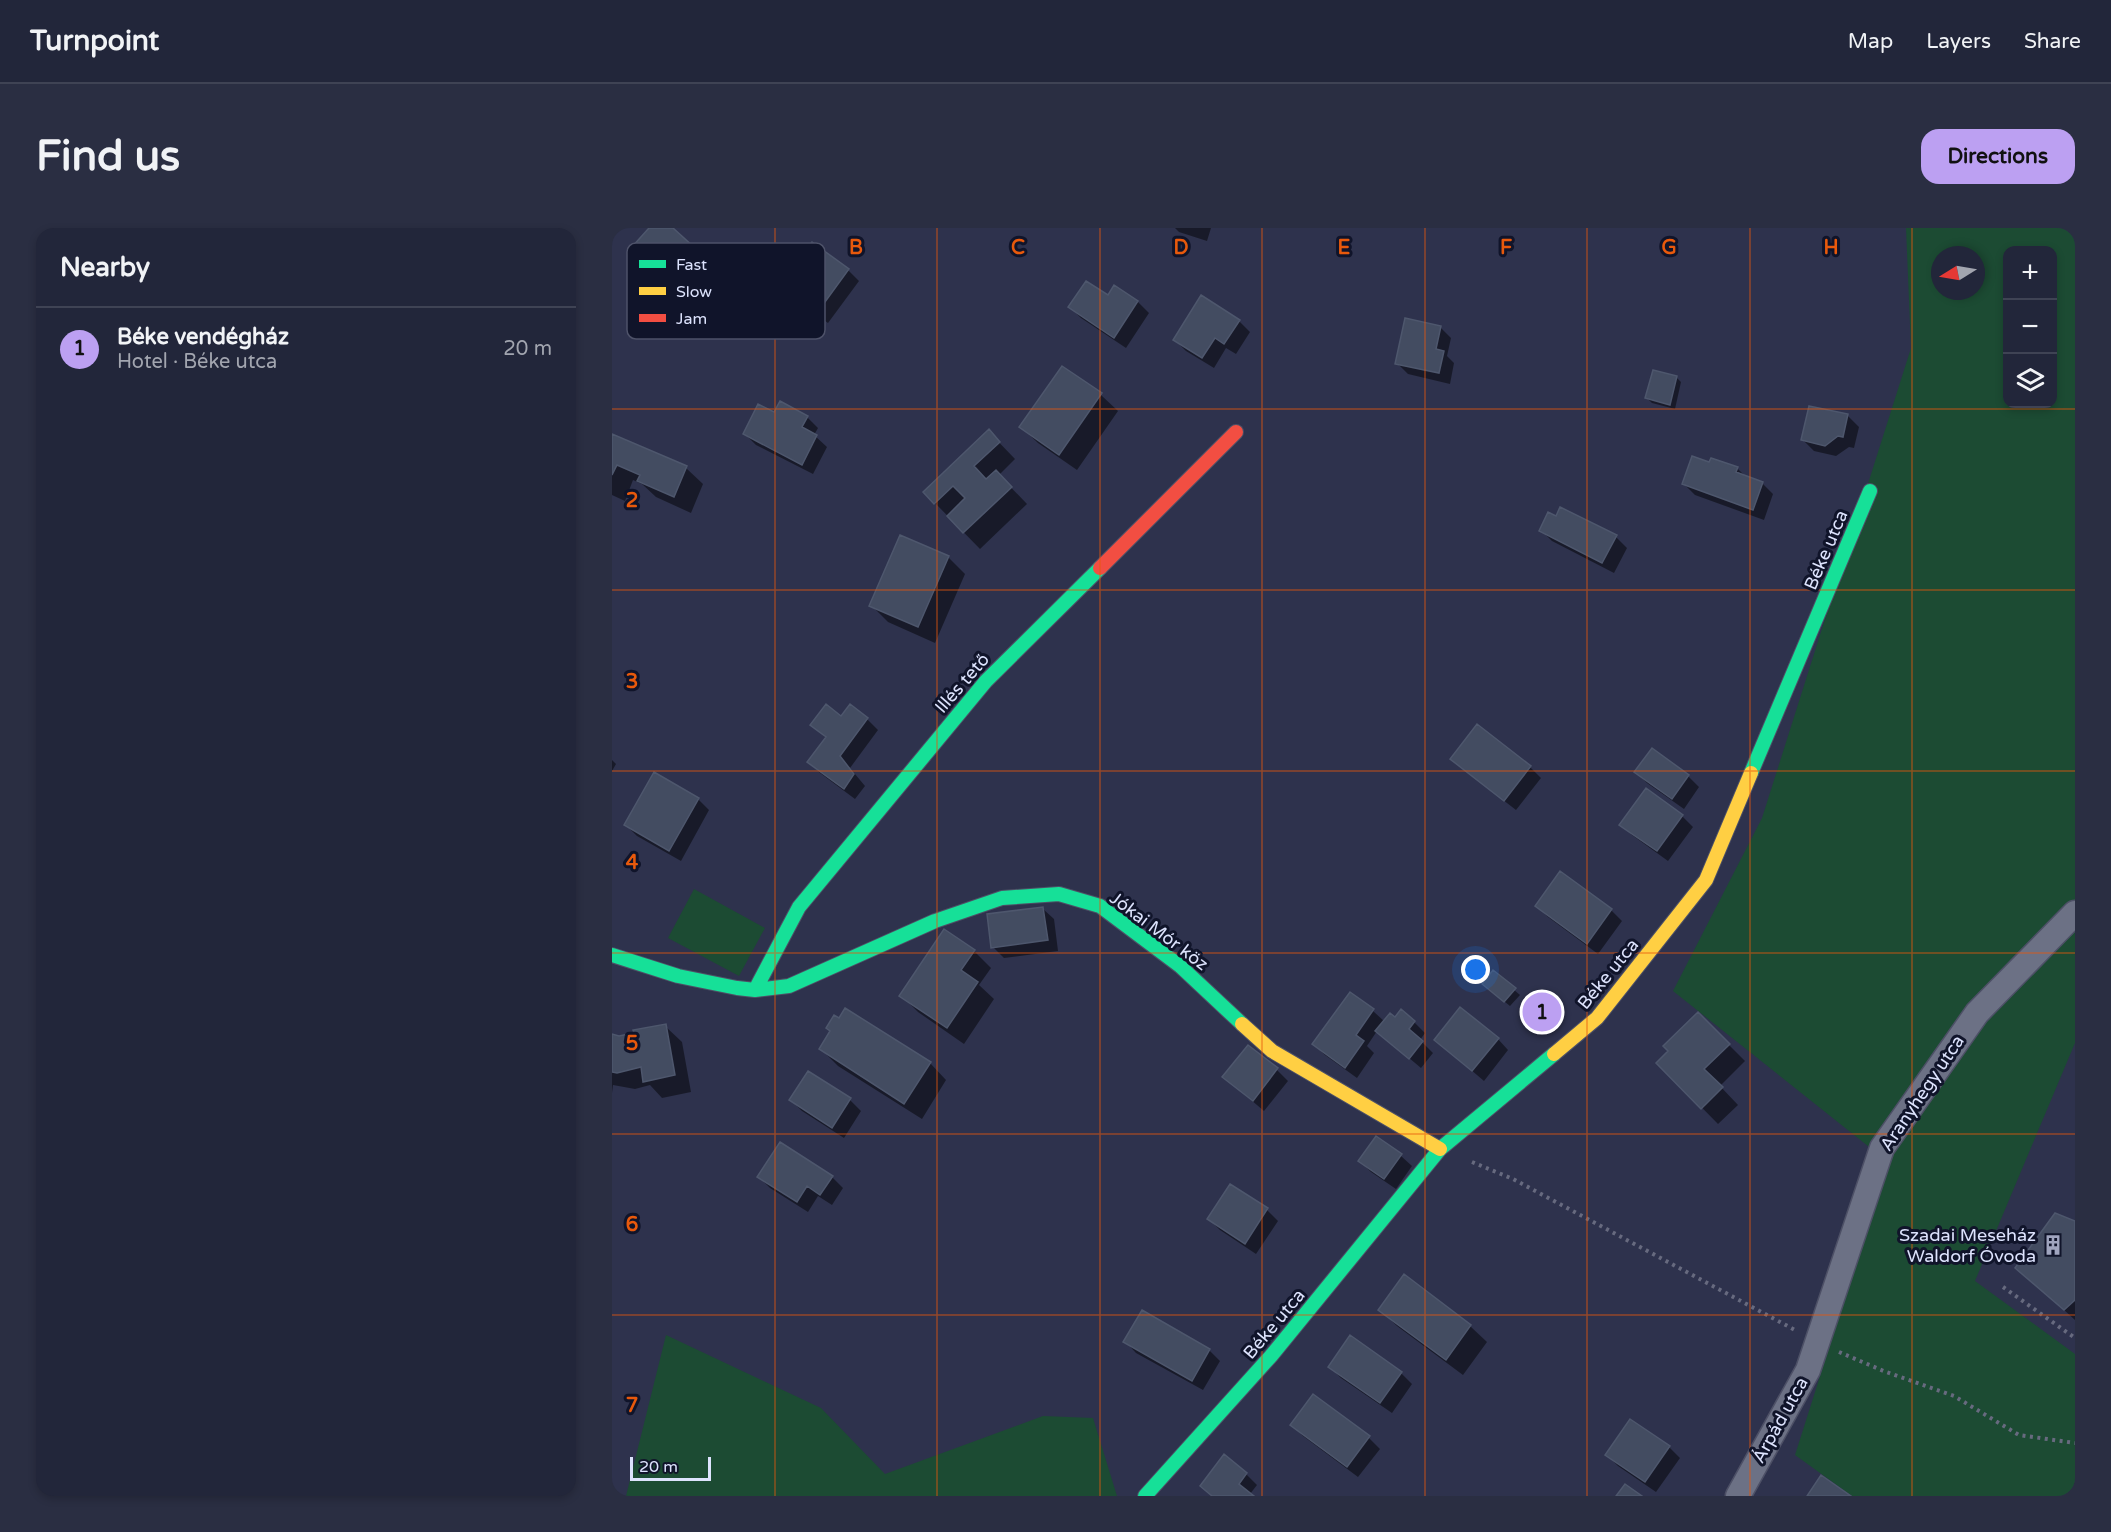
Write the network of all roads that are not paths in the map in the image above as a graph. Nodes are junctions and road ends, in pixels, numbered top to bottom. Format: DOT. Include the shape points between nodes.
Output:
graph roads {
  1 [pos="1236,432"];
  2 [pos="1870,491"];
  3 [pos="2075,913"];
  4 [pos="612,955"];
  5 [pos="755,990"];
  6 [pos="1440,1149"];
  7 [pos="1817,1343"];
  8 [pos="1145,1496"];
  9 [pos="1738,1496"];
  1 -- 5 [label="street, Illés tető" via="986,681 799,907"];
  2 -- 6 [label="street, Béke utca" via="1706,880 1597,1018"];
  3 -- 7 [label="street, Aranyhegy utca" via="1977,1013 1882,1148"];
  4 -- 5 [label="street, Jókai Mór köz" via="678,976"];
  5 -- 6 [label="street, Jókai Mór köz" via="789,986 935,921 1002,898 1059,894 1100,906 1180,966 1272,1051"];
  6 -- 8 [label="street, Béke utca" via="1271,1356"];
  7 -- 9 [label="street, Árpád utca" via="1808,1370"];
}
